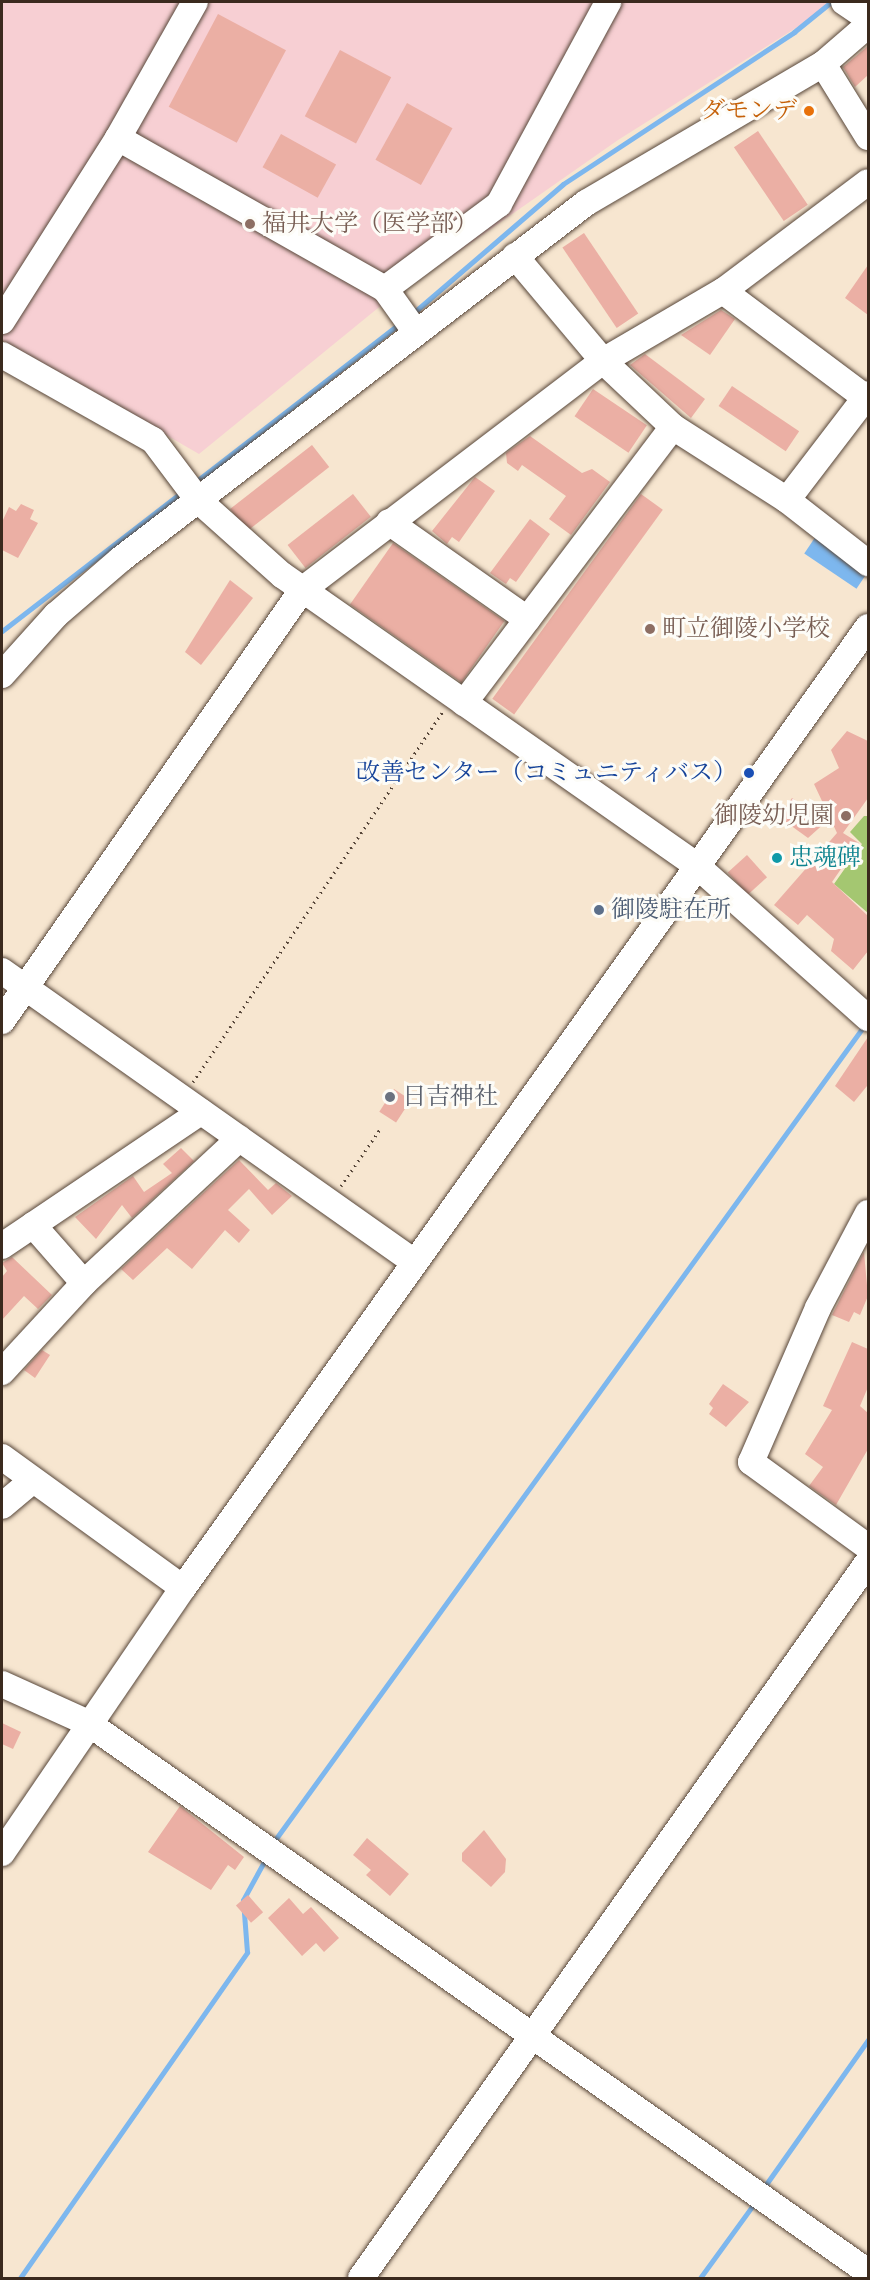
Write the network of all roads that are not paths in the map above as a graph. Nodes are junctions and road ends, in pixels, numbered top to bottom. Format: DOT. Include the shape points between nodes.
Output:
graph roads {
  1 [pos="195,2"];
  2 [pos="608,2"];
  3 [pos="844,2"];
  4 [pos="868,18"];
  5 [pos="868,25"];
  6 [pos="823,63"];
  7 [pos="868,137"];
  8 [pos="118,138"];
  9 [pos="868,182"];
  10 [pos="515,256"];
  11 [pos="385,288"];
  12 [pos="723,291"];
  13 [pos="2,321"];
  14 [pos="415,331"];
  15 [pos="2,356"];
  16 [pos="603,361"];
  17 [pos="867,396"];
  18 [pos="673,427"];
  19 [pos="198,500"];
  20 [pos="788,500"];
  21 [pos="389,522"];
  22 [pos="868,563"];
  23 [pos="302,590"];
  24 [pos="527,619"];
  25 [pos="868,627"];
  26 [pos="2,675"];
  27 [pos="459,700"];
  28 [pos="696,865"];
  29 [pos="2,971"];
  30 [pos="25,987"];
  31 [pos="868,1018"];
  32 [pos="2,1021"];
  33 [pos="192,1105"];
  34 [pos="239,1139"];
  35 [pos="868,1213"];
  36 [pos="33,1225"];
  37 [pos="2,1246"];
  38 [pos="414,1262"];
  39 [pos="84,1283"];
  40 [pos="2,1372"];
  41 [pos="2,1456"];
  42 [pos="33,1480"];
  43 [pos="2,1506"];
  44 [pos="868,1547"];
  45 [pos="868,1562"];
  46 [pos="183,1588"];
  47 [pos="2,1684"];
  48 [pos="88,1723"];
  49 [pos="2,1853"];
  50 [pos="534,2034"];
  51 [pos="868,2272"];
  52 [pos="361,2278"];
  1 -- 8 [label="street"];
  2 -- 11 [label="street" via="499,204"];
  3 -- 4 [label="street"];
  5 -- 6 [label="street"];
  6 -- 7 [label="street"];
  6 -- 10 [label="street" via="586,202"];
  8 -- 11 [label="street"];
  8 -- 13 [label="street"];
  9 -- 12 [label="street"];
  10 -- 14 [label="street"];
  10 -- 16 [label="street"];
  11 -- 14 [label="street"];
  12 -- 16 [label="street"];
  12 -- 17 [label="street"];
  14 -- 19 [label="street"];
  15 -- 19 [label="street" via="134,426 153,440"];
  16 -- 18 [label="street"];
  16 -- 21 [label="street"];
  17 -- 20 [label="street"];
  18 -- 20 [label="street"];
  18 -- 24 [label="street"];
  19 -- 23 [label="street"];
  19 -- 26 [label="street" via="56,615"];
  20 -- 22 [label="street"];
  21 -- 23 [label="street"];
  21 -- 24 [label="street"];
  23 -- 27 [label="street"];
  23 -- 30 [label="street"];
  24 -- 27 [label="street"];
  25 -- 28 [label="street"];
  27 -- 28 [label="street"];
  28 -- 31 [label="street"];
  28 -- 38 [label="street"];
  29 -- 30 [label="street"];
  30 -- 32 [label="street"];
  30 -- 33 [label="street"];
  33 -- 34 [label="street"];
  33 -- 36 [label="street"];
  34 -- 38 [label="street"];
  34 -- 39 [label="street"];
  35 -- 44 [label="street" via="818,1308 751,1462"];
  36 -- 37 [label="street"];
  36 -- 39 [label="street"];
  38 -- 46 [label="street"];
  39 -- 40 [label="street"];
  41 -- 42 [label="street"];
  42 -- 43 [label="street"];
  42 -- 46 [label="street"];
  45 -- 50 [label="street"];
  46 -- 48 [label="street"];
  47 -- 48 [label="street"];
  48 -- 49 [label="street"];
  48 -- 50 [label="street"];
  50 -- 51 [label="street"];
  50 -- 52 [label="street"];
}
